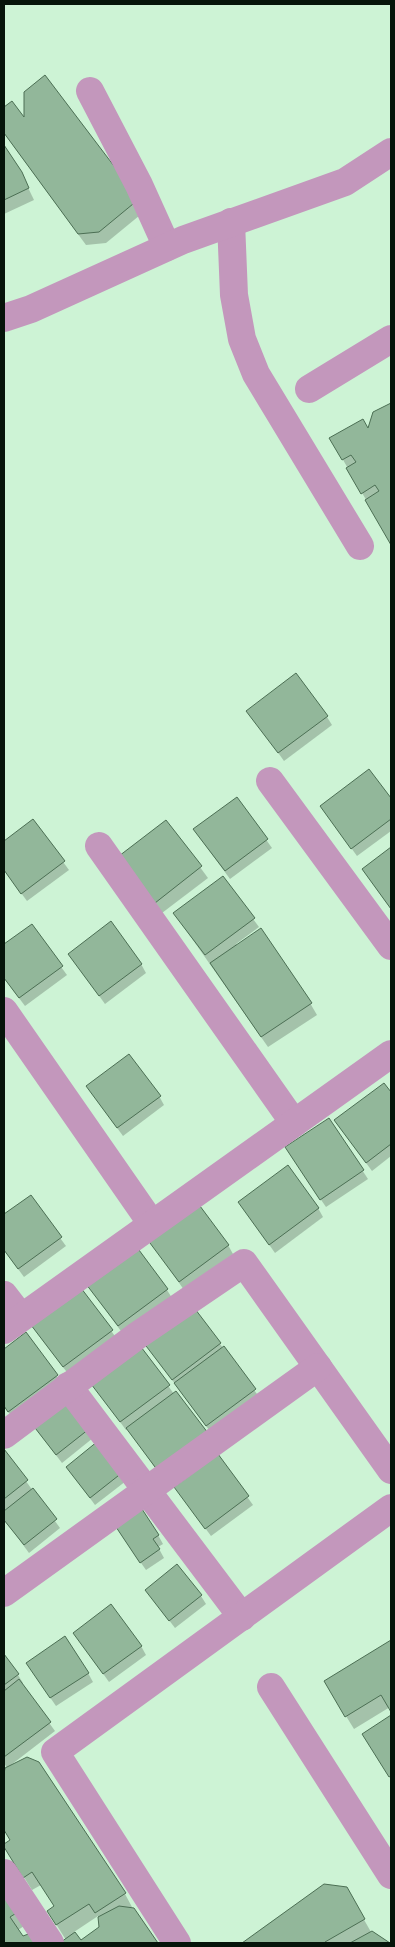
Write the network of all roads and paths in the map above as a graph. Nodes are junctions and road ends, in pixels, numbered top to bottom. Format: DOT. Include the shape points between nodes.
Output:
graph roads {
  1 [pos="90,90"];
  2 [pos="391,152"];
  3 [pos="232,222"];
  4 [pos="167,247"];
  5 [pos="4,318"];
  6 [pos="391,339"];
  7 [pos="309,389"];
  8 [pos="360,546"];
  9 [pos="270,781"];
  10 [pos="99,846"];
  11 [pos="391,946"];
  12 [pos="4,1011"];
  13 [pos="391,1054"];
  14 [pos="294,1123"];
  15 [pos="152,1224"];
  16 [pos="4,1295"];
  17 [pos="12,1324"];
  18 [pos="318,1367"];
  19 [pos="68,1386"];
  20 [pos="4,1434"];
  21 [pos="391,1470"];
  22 [pos="146,1490"];
  23 [pos="391,1508"];
  24 [pos="4,1593"];
  25 [pos="242,1617"];
  26 [pos="271,1687"];
  27 [pos="4,1873"];
  28 [pos="391,1875"];
  29 [pos="50,1943"];
  30 [pos="177,1943"];
  1 -- 4 [label="street"];
  2 -- 3 [label="street" via="345,182"];
  3 -- 4 [label="street"];
  3 -- 8 [label="street" via="234,296 242,339 256,374"];
  4 -- 5 [label="street" via="31,309"];
  6 -- 7 [label="street"];
  9 -- 11 [label="street"];
  10 -- 14 [label="street"];
  12 -- 15 [label="street"];
  13 -- 14 [label="street"];
  14 -- 15 [label="street"];
  15 -- 17 [label="street"];
  16 -- 17 [label="street"];
  18 -- 19 [label="street" via="244,1263"];
  18 -- 21 [label="street"];
  18 -- 22 [label="street"];
  19 -- 20 [label="street"];
  19 -- 22 [label="street"];
  22 -- 24 [label="street"];
  22 -- 25 [label="street"];
  23 -- 25 [label="street"];
  25 -- 30 [label="street" via="55,1752"];
  26 -- 28 [label="street"];
  27 -- 29 [label="street"];
}
